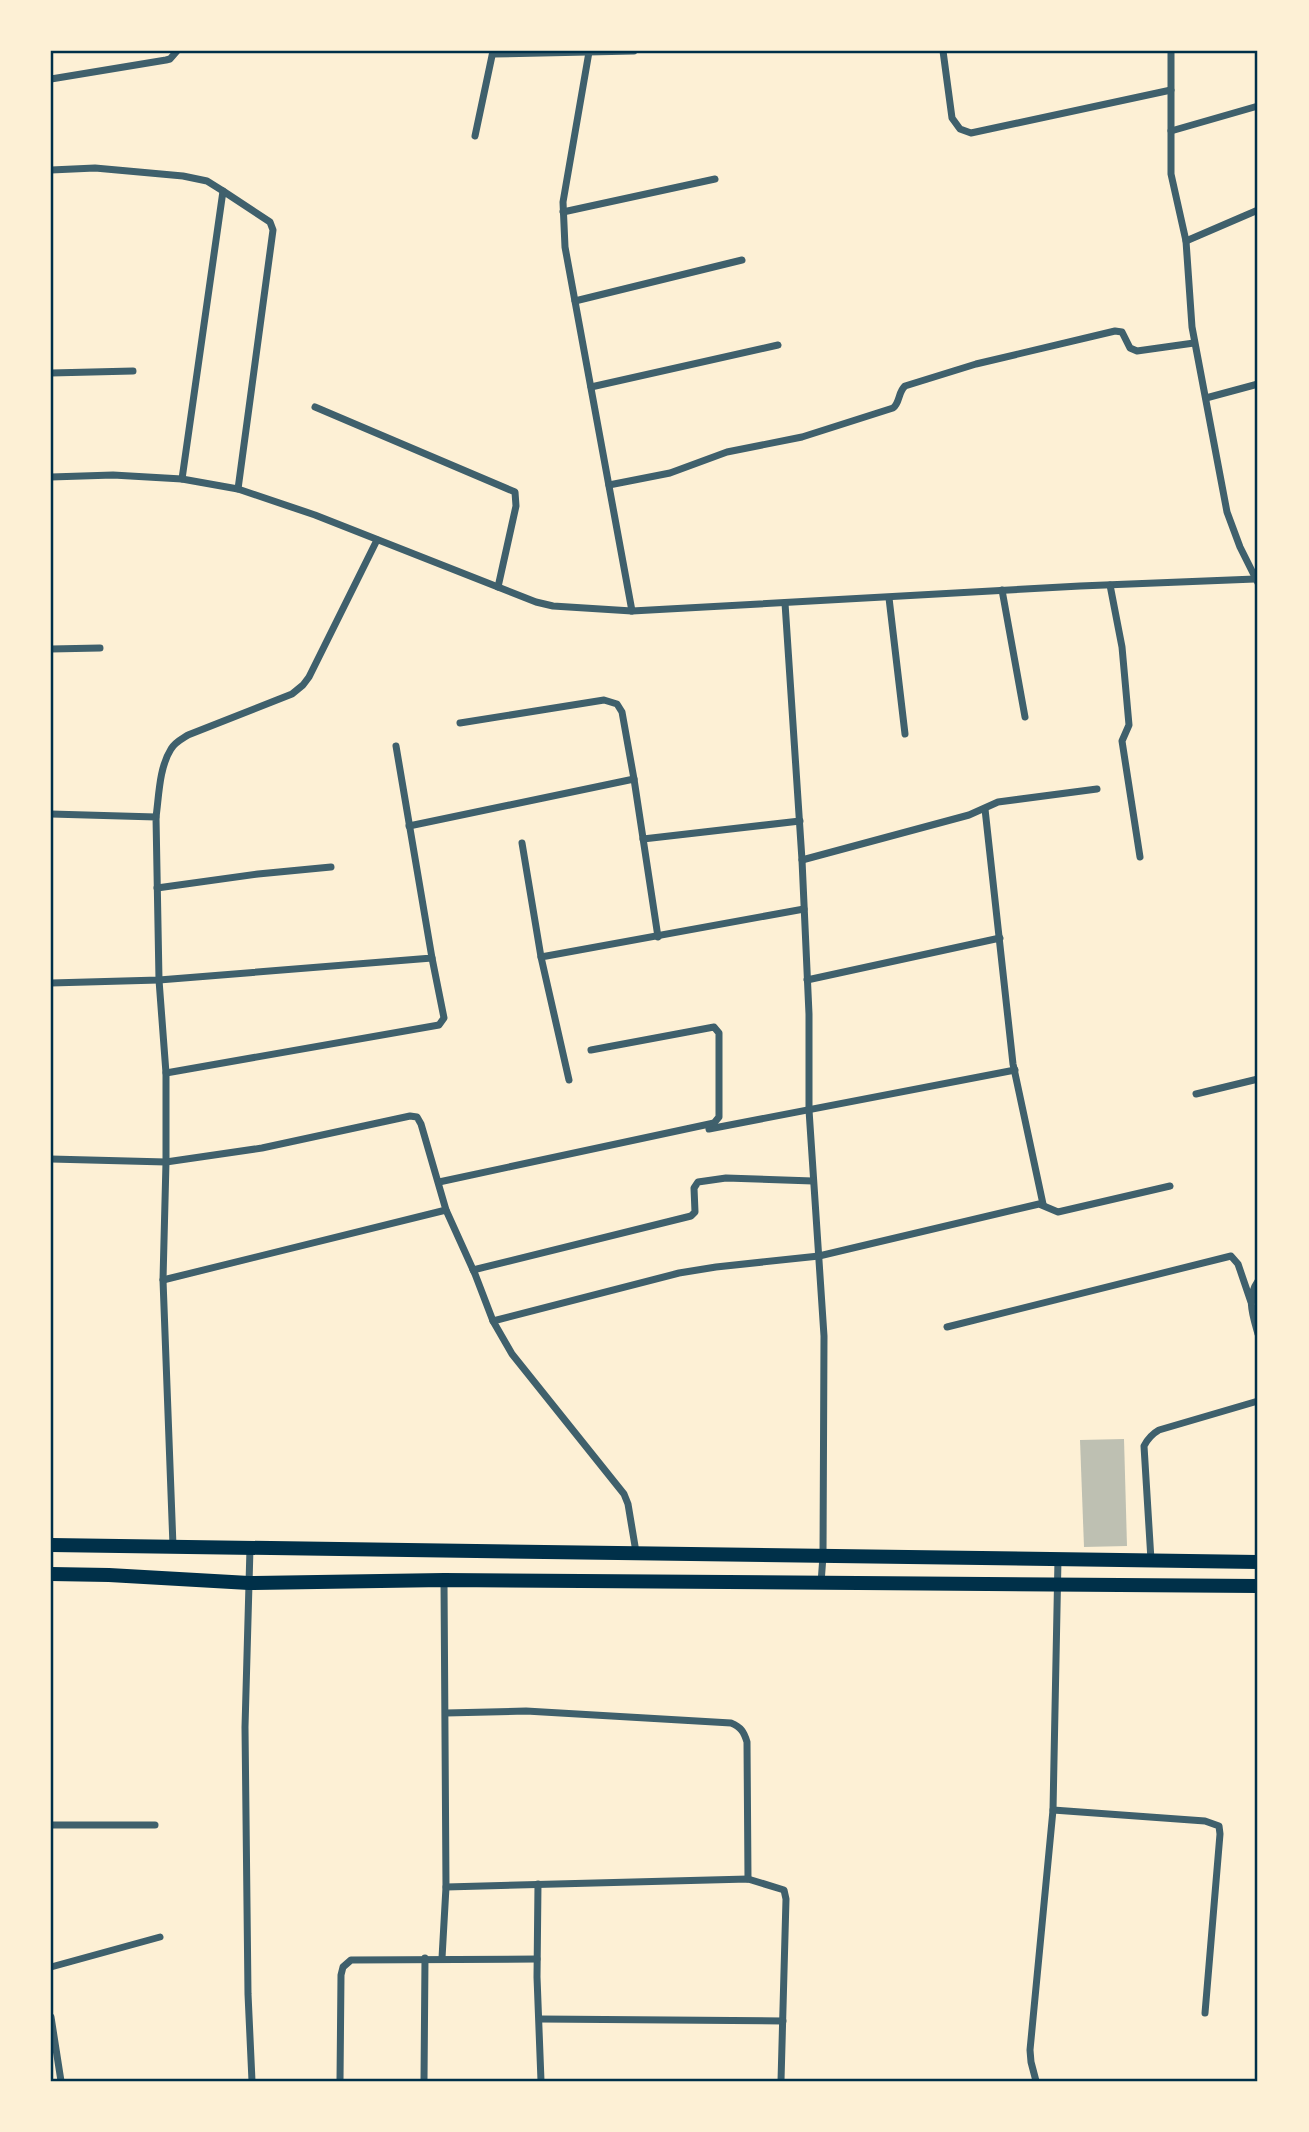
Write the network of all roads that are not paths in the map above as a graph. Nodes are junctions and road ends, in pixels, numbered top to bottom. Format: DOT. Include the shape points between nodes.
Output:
graph roads {
  1 [pos="177,51"];
  2 [pos="634,51"];
  3 [pos="943,51"];
  4 [pos="1171,51"];
  5 [pos="589,52"];
  6 [pos="493,53"];
  7 [pos="51,79"];
  8 [pos="1171,90"];
  9 [pos="1258,106"];
  10 [pos="1171,131"];
  11 [pos="475,136"];
  12 [pos="51,170"];
  13 [pos="715,179"];
  14 [pos="223,191"];
  15 [pos="1258,209"];
  16 [pos="563,212"];
  17 [pos="1185,241"];
  18 [pos="742,260"];
  19 [pos="575,301"];
  20 [pos="1194,342"];
  21 [pos="778,345"];
  22 [pos="133,372"];
  23 [pos="51,373"];
  24 [pos="1258,384"];
  25 [pos="590,387"];
  26 [pos="1206,398"];
  27 [pos="315,407"];
  28 [pos="51,477"];
  29 [pos="182,479"];
  30 [pos="609,485"];
  31 [pos="238,489"];
  32 [pos="377,540"];
  33 [pos="1257,581"];
  34 [pos="1110,585"];
  35 [pos="498,587"];
  36 [pos="1002,590"];
  37 [pos="889,598"];
  38 [pos="785,603"];
  39 [pos="632,611"];
  40 [pos="100,648"];
  41 [pos="51,649"];
  42 [pos="1025,717"];
  43 [pos="460,723"];
  44 [pos="905,734"];
  45 [pos="396,746"];
  46 [pos="634,779"];
  47 [pos="1097,789"];
  48 [pos="985,809"];
  49 [pos="51,814"];
  50 [pos="156,817"];
  51 [pos="800,821"];
  52 [pos="409,826"];
  53 [pos="643,839"];
  54 [pos="522,843"];
  55 [pos="1140,857"];
  56 [pos="802,860"];
  57 [pos="331,867"];
  58 [pos="157,888"];
  59 [pos="804,909"];
  60 [pos="658,937"];
  61 [pos="1000,938"];
  62 [pos="541,957"];
  63 [pos="432,958"];
  64 [pos="159,980"];
  65 [pos="807,980"];
  66 [pos="51,983"];
  67 [pos="591,1050"];
  68 [pos="1015,1070"];
  69 [pos="166,1073"];
  70 [pos="1258,1079"];
  71 [pos="569,1080"];
  72 [pos="1196,1094"];
  73 [pos="809,1110"];
  74 [pos="51,1158"];
  75 [pos="166,1162"];
  76 [pos="522,1164"];
  77 [pos="813,1181"];
  78 [pos="439,1182"];
  79 [pos="1170,1186"];
  80 [pos="1043,1204"];
  81 [pos="446,1210"];
  82 [pos="819,1256"];
  83 [pos="473,1270"];
  84 [pos="163,1280"];
  85 [pos="1258,1281"];
  86 [pos="1251,1301"];
  87 [pos="493,1321"];
  88 [pos="947,1327"];
  89 [pos="1258,1334"];
  90 [pos="1258,1401"];
  91 [pos="51,1545"];
  92 [pos="173,1547"];
  93 [pos="250,1548"];
  94 [pos="636,1552"];
  95 [pos="823,1556"];
  96 [pos="1058,1559"];
  97 [pos="1151,1561"];
  98 [pos="1258,1562"];
  99 [pos="51,1574"];
  100 [pos="444,1580"];
  101 [pos="249,1583"];
  102 [pos="821,1583"];
  103 [pos="1057,1584"];
  104 [pos="1258,1586"];
  105 [pos="446,1713"];
  106 [pos="1053,1810"];
  107 [pos="51,1825"];
  108 [pos="155,1825"];
  109 [pos="748,1879"];
  110 [pos="538,1884"];
  111 [pos="446,1887"];
  112 [pos="160,1937"];
  113 [pos="425,1958"];
  114 [pos="442,1958"];
  115 [pos="537,1959"];
  116 [pos="51,1967"];
  117 [pos="1205,2014"];
  118 [pos="51,2018"];
  119 [pos="540,2019"];
  120 [pos="783,2021"];
  121 [pos="61,2081"];
  122 [pos="252,2081"];
  123 [pos="340,2081"];
  124 [pos="424,2081"];
  125 [pos="541,2081"];
  126 [pos="781,2081"];
  127 [pos="1036,2081"];
  1 -- 7 [label="street" via="166,60"];
  2 -- 5 [label="street"];
  3 -- 8 [label="street" via="952,118 964,132"];
  4 -- 8 [label="street"];
  5 -- 6 [label="street"];
  5 -- 16 [label="street"];
  6 -- 11 [label="street"];
  8 -- 10 [label="street"];
  9 -- 10 [label="street"];
  10 -- 17 [label="street" via="1171,173"];
  12 -- 14 [label="street" via="95,167 183,176 207,181"];
  13 -- 16 [label="street"];
  14 -- 29 [label="street"];
  14 -- 31 [label="street" via="270,222 273,230"];
  15 -- 17 [label="street"];
  16 -- 19 [label="street"];
  17 -- 20 [label="street"];
  18 -- 19 [label="street"];
  19 -- 25 [label="street"];
  20 -- 26 [label="street"];
  20 -- 30 [label="street" via="1137,351 1130,348 1122,332 1115,331 976,363 905,386 893,408 802,437 744,447 670,473"];
  21 -- 25 [label="street"];
  22 -- 23 [label="street"];
  24 -- 26 [label="street"];
  25 -- 30 [label="street"];
  26 -- 33 [label="street" via="1227,512"];
  27 -- 35 [label="street" via="515,492"];
  28 -- 29 [label="street"];
  29 -- 31 [label="street"];
  30 -- 39 [label="street"];
  31 -- 32 [label="street"];
  32 -- 35 [label="street"];
  32 -- 50 [label="street" via="303,685 292,694 176,742 161,778"];
  33 -- 34 [label="street"];
  34 -- 36 [label="street"];
  34 -- 55 [label="street" via="1122,646 1129,725 1122,741"];
  35 -- 39 [label="street" via="553,606"];
  36 -- 37 [label="street"];
  36 -- 42 [label="street"];
  37 -- 38 [label="street"];
  37 -- 44 [label="street"];
  38 -- 39 [label="street"];
  38 -- 51 [label="street"];
  40 -- 41 [label="street"];
  43 -- 46 [label="street" via="611,701 622,712"];
  45 -- 52 [label="street"];
  46 -- 52 [label="street"];
  46 -- 53 [label="street"];
  47 -- 48 [label="street" via="1005,801"];
  48 -- 56 [label="street"];
  48 -- 61 [label="street"];
  49 -- 50 [label="street"];
  50 -- 58 [label="street"];
  51 -- 53 [label="street"];
  51 -- 56 [label="street"];
  52 -- 63 [label="street"];
  53 -- 60 [label="street"];
  54 -- 62 [label="street"];
  56 -- 59 [label="street"];
  57 -- 58 [label="street"];
  58 -- 64 [label="street"];
  59 -- 60 [label="street"];
  59 -- 65 [label="street"];
  60 -- 62 [label="street"];
  61 -- 65 [label="street"];
  61 -- 68 [label="street"];
  62 -- 71 [label="street"];
  63 -- 64 [label="street"];
  63 -- 69 [label="street" via="444,1018 439,1025"];
  64 -- 66 [label="street"];
  64 -- 69 [label="street"];
  65 -- 73 [label="street"];
  67 -- 76 [label="street" via="714,1027 719,1033 719,1117 714,1123"];
  68 -- 73 [label="street"];
  68 -- 80 [label="street"];
  69 -- 75 [label="street"];
  70 -- 72 [label="street"];
  73 -- 76 [label="street"];
  73 -- 77 [label="street"];
  74 -- 75 [label="street"];
  75 -- 78 [label="street" via="262,1148 413,1116 421,1124"];
  75 -- 84 [label="street"];
  76 -- 78 [label="street"];
  77 -- 82 [label="street"];
  77 -- 83 [label="street" via="726,1178 698,1182 691,1216"];
  78 -- 81 [label="street"];
  79 -- 80 [label="street" via="1058,1212"];
  80 -- 82 [label="street"];
  81 -- 83 [label="street"];
  81 -- 84 [label="street"];
  82 -- 87 [label="street" via="679,1273"];
  82 -- 95 [label="street" via="825,1374"];
  83 -- 87 [label="street"];
  84 -- 92 [label="street"];
  85 -- 86 [label="street"];
  86 -- 88 [label="street" via="1231,1256"];
  86 -- 89 [label="street"];
  87 -- 94 [label="street" via="512,1354 624,1494"];
  90 -- 97 [label="street" via="1159,1430 1146,1440"];
  91 -- 92 [label="main road"];
  92 -- 93 [label="main road"];
  93 -- 94 [label="main road"];
  93 -- 101 [label="street"];
  94 -- 95 [label="main road"];
  95 -- 96 [label="main road"];
  95 -- 102 [label="street"];
  96 -- 97 [label="main road"];
  96 -- 103 [label="street"];
  97 -- 98 [label="main road"];
  99 -- 101 [label="main road"];
  100 -- 101 [label="main road"];
  100 -- 102 [label="main road"];
  100 -- 105 [label="street"];
  101 -- 122 [label="street" via="245,1727"];
  102 -- 103 [label="main road"];
  103 -- 104 [label="main road"];
  103 -- 106 [label="street"];
  105 -- 109 [label="street" via="526,1711 736,1725 747,1742"];
  105 -- 111 [label="street"];
  106 -- 117 [label="street" via="1205,1821 1219,1826"];
  106 -- 127 [label="street" via="1030,2050"];
  107 -- 108 [label="street"];
  109 -- 110 [label="street"];
  109 -- 120 [label="street" via="784,1890"];
  110 -- 111 [label="street"];
  110 -- 115 [label="street"];
  111 -- 114 [label="street"];
  112 -- 116 [label="street"];
  113 -- 114 [label="street"];
  113 -- 123 [label="street" via="346,1963 341,1975"];
  113 -- 124 [label="street"];
  114 -- 115 [label="street"];
  115 -- 119 [label="street"];
  118 -- 121 [label="street"];
  119 -- 120 [label="street"];
  119 -- 125 [label="street"];
  120 -- 126 [label="street"];
}
